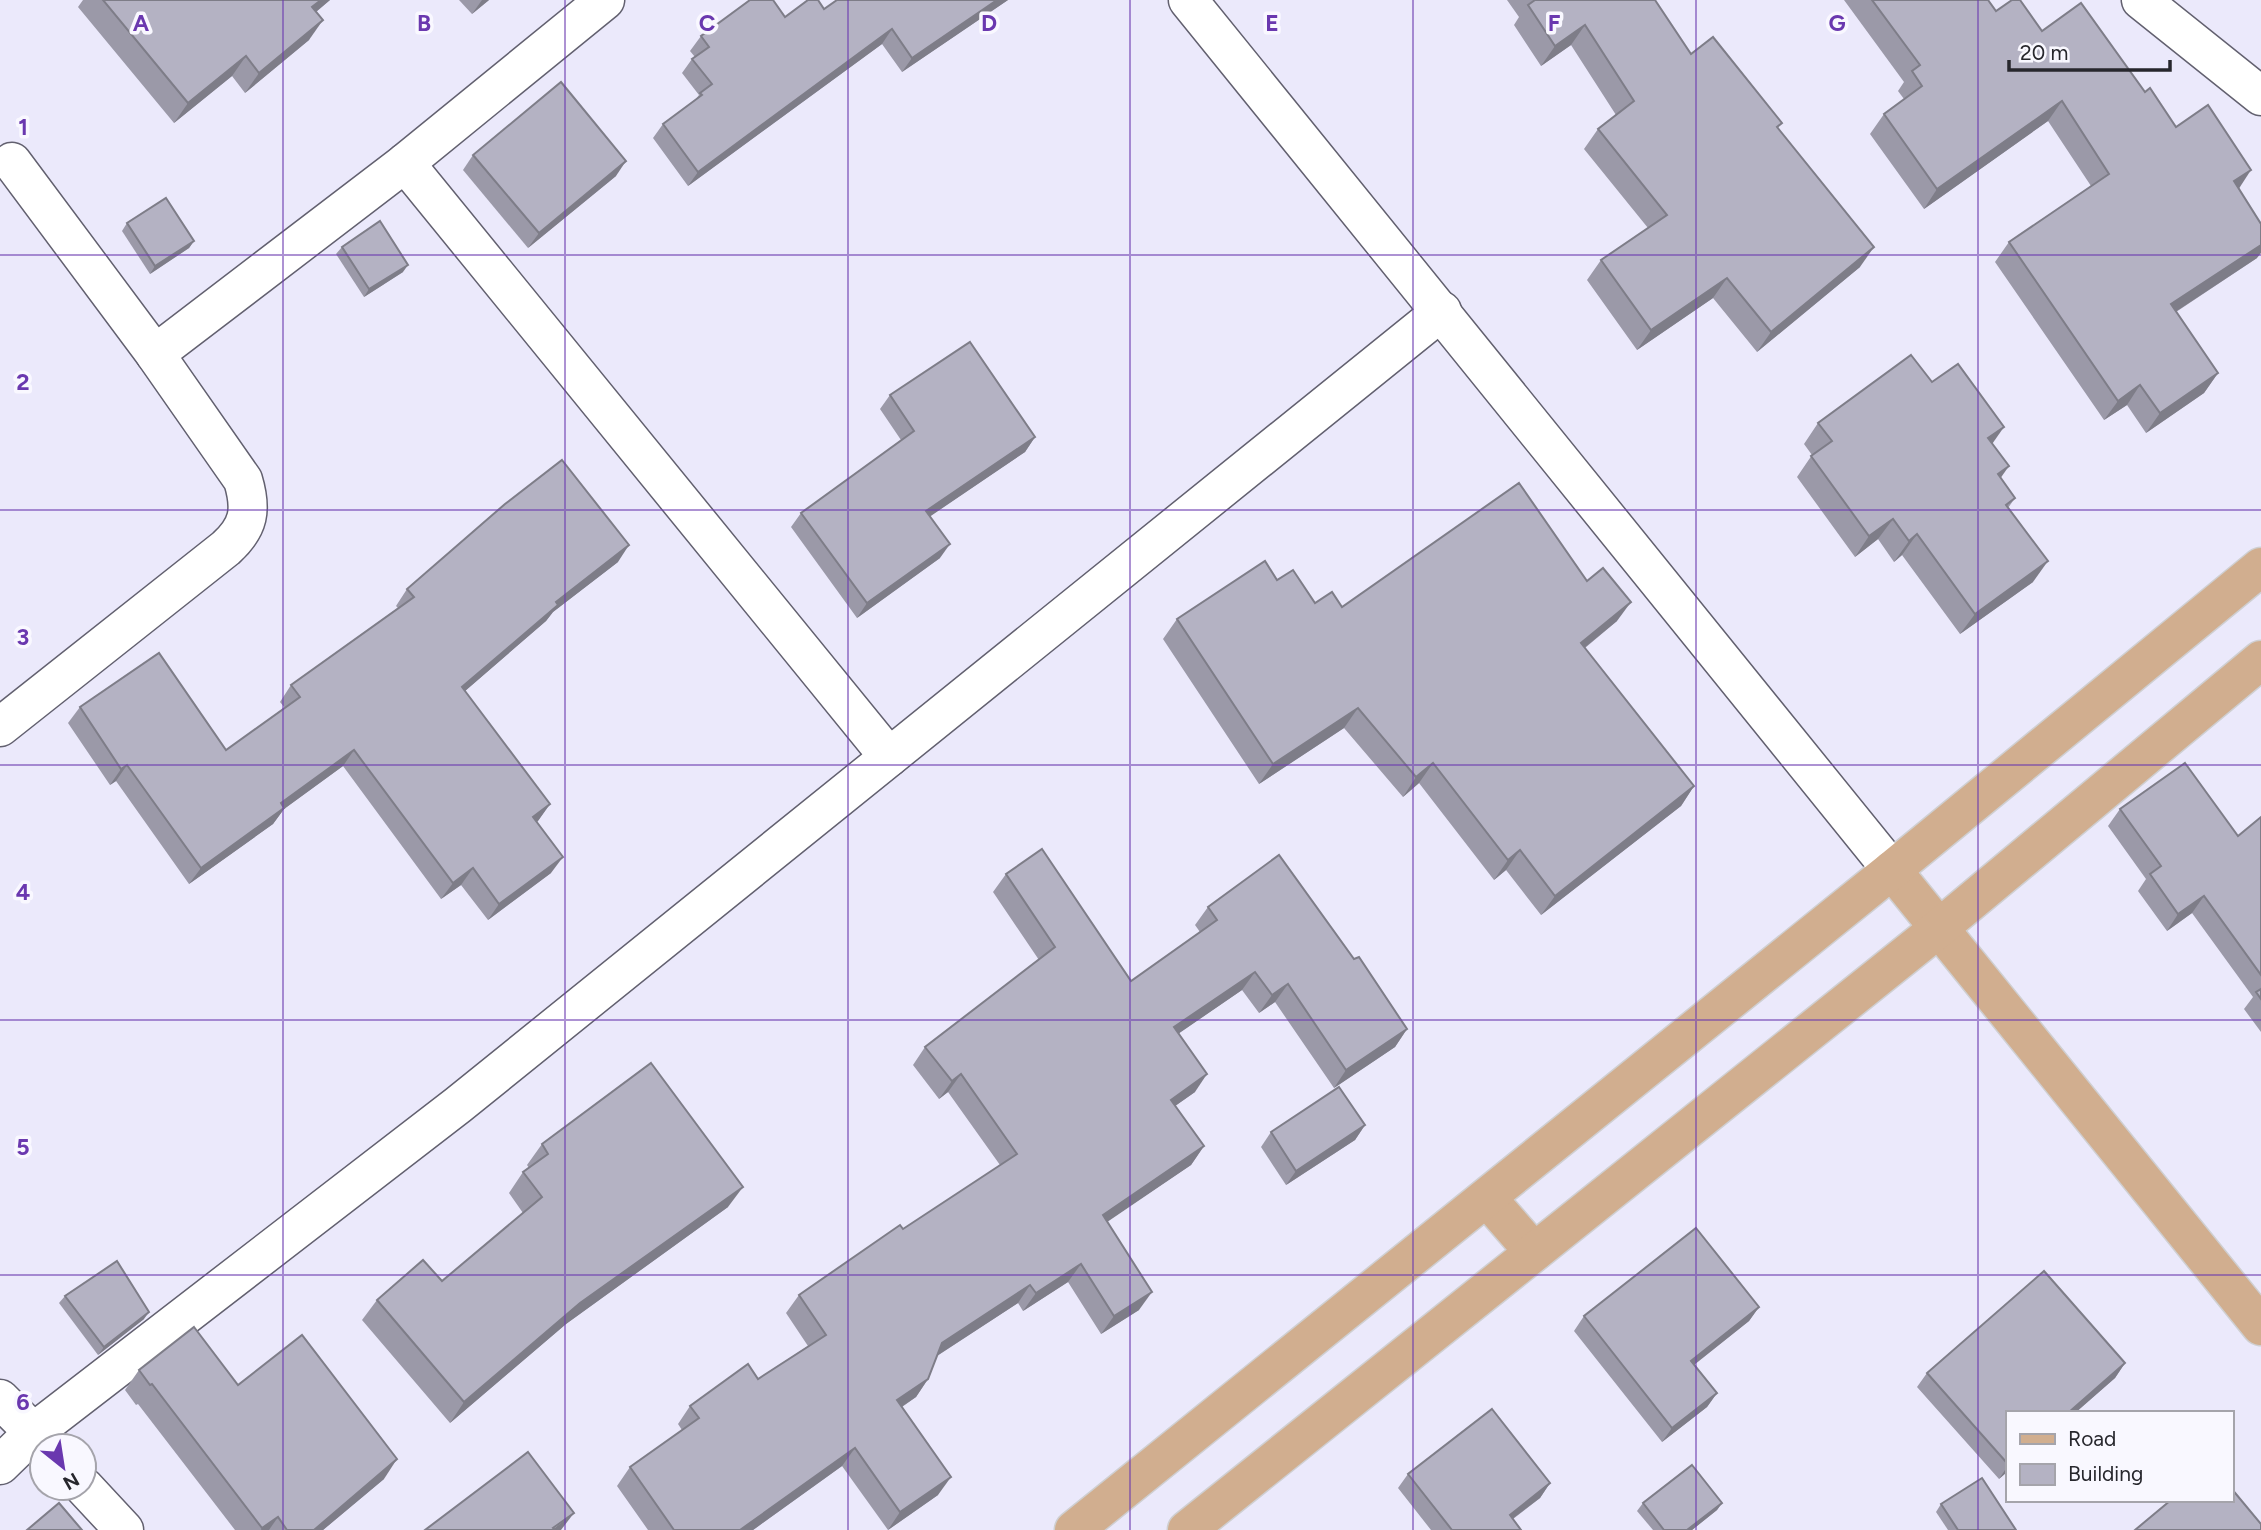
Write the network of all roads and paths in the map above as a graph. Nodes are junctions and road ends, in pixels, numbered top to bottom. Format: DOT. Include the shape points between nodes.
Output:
graph roads {
  1 [pos="605,0"];
  2 [pos="1188,0"];
  3 [pos="2141,0"];
  4 [pos="2261,96"];
  5 [pos="12,162"];
  6 [pos="405,163"];
  7 [pos="1441,311"];
  8 [pos="155,354"];
  9 [pos="2261,567"];
  10 [pos="2261,660"];
  11 [pos="0,727"];
  12 [pos="889,757"];
  13 [pos="1892,870"];
  14 [pos="1938,929"];
  15 [pos="1487,1198"];
  16 [pos="1534,1252"];
  17 [pos="2261,1326"];
  18 [pos="0,1399"];
  19 [pos="33,1432"];
  20 [pos="49,1432"];
  21 [pos="28,1447"];
  22 [pos="0,1465"];
  23 [pos="98,1502"];
  24 [pos="124,1530"];
  25 [pos="1074,1530"];
  26 [pos="1187,1530"];
  1 -- 6 [label="street"];
  2 -- 7 [label="street"];
  3 -- 4 [label="street"];
  5 -- 8 [label="street"];
  6 -- 8 [label="street"];
  6 -- 12 [label="street"];
  7 -- 12 [label="street"];
  7 -- 13 [label="street"];
  8 -- 11 [label="street" via="243,480 248,514 241,535"];
  9 -- 13 [label="main road"];
  10 -- 14 [label="main road"];
  12 -- 20 [label="street"];
  13 -- 14 [label="main road"];
  13 -- 15 [label="main road"];
  14 -- 16 [label="main road"];
  14 -- 17 [label="main road"];
  15 -- 16 [label="main road"];
  15 -- 25 [label="main road"];
  16 -- 26 [label="main road"];
  18 -- 19 [label="street"];
  21 -- 22 [label="street"];
  23 -- 24 [label="street"];
}
